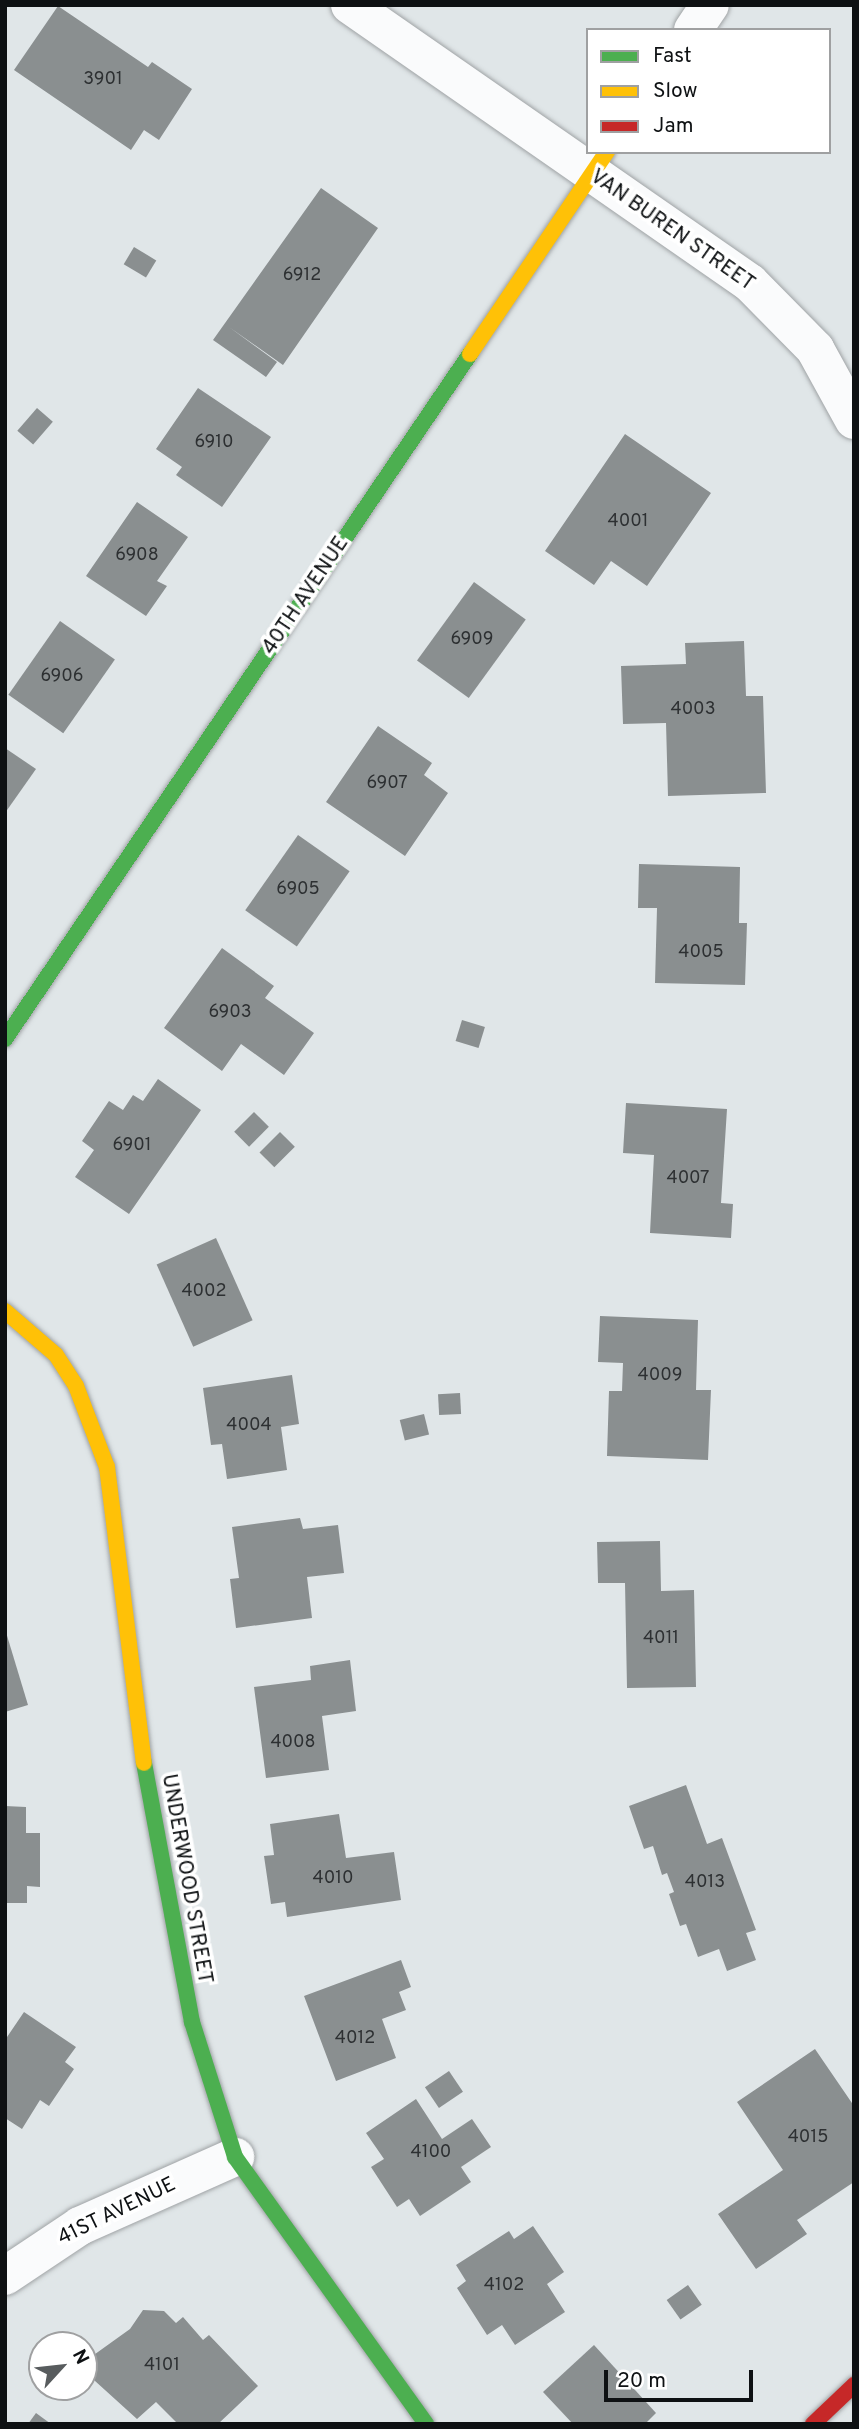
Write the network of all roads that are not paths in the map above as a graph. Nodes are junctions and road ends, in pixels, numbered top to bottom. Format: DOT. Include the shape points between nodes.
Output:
graph roads {
  1 [pos="350,5"];
  2 [pos="710,5"];
  3 [pos="694,28"];
  4 [pos="599,163"];
  5 [pos="854,420"];
  6 [pos="5,1039"];
  7 [pos="5,1311"];
  8 [pos="235,2157"];
  9 [pos="5,2276"];
  10 [pos="854,2385"];
  11 [pos="426,2424"];
  12 [pos="813,2424"];
  1 -- 4 [label="street, VAN BUREN STREET"];
  2 -- 3 [label="street"];
  4 -- 5 [label="street, VAN BUREN STREET" via="750,283 815,349"];
  4 -- 6 [label="street, 40TH AVENUE"];
  7 -- 8 [label="street, UNDERWOOD STREET" via="56,1355 76,1386 107,1467 153,1832 192,2022"];
  8 -- 9 [label="street, 41ST AVENUE" via="80,2226"];
  8 -- 11 [label="street, UNDERWOOD STREET"];
  10 -- 12 [label="street"];
}
